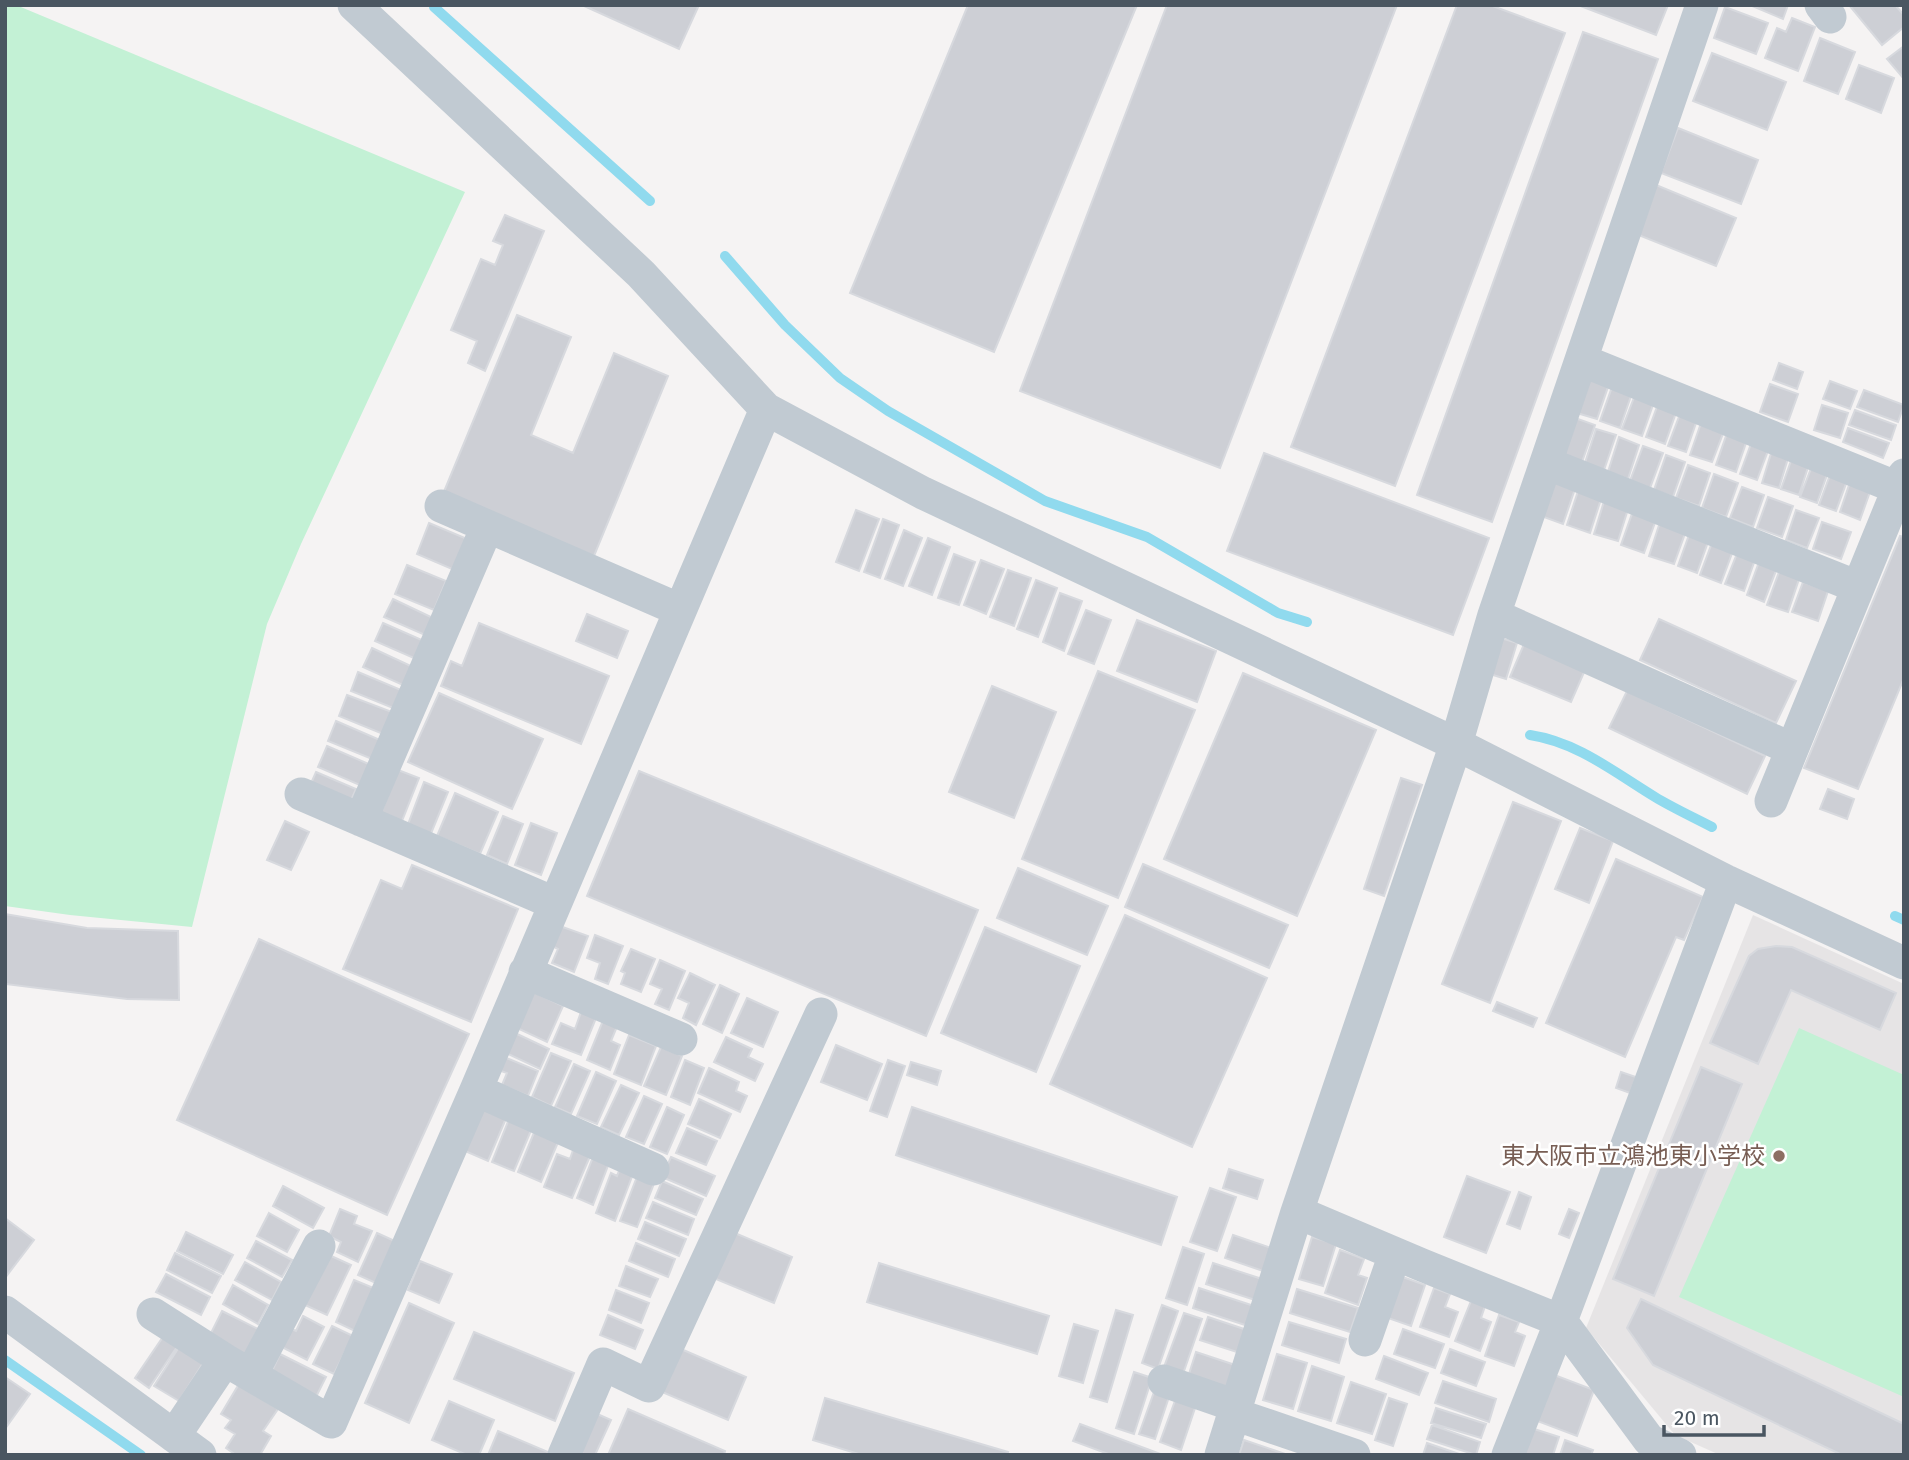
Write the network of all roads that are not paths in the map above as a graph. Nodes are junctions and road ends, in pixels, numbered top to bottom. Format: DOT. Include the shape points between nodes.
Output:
graph roads {
  1 [pos="354,5"];
  2 [pos="1702,5"];
  3 [pos="1581,360"];
  4 [pos="766,409"];
  5 [pos="1546,463"];
  6 [pos="1901,481"];
  7 [pos="441,506"];
  8 [pos="487,527"];
  9 [pos="1858,587"];
  10 [pos="680,610"];
  11 [pos="1494,615"];
  12 [pos="1455,744"];
  13 [pos="1792,749"];
  14 [pos="301,794"];
  15 [pos="1770,801"];
  16 [pos="361,820"];
  17 [pos="1726,881"];
  18 [pos="554,903"];
  19 [pos="1904,963"];
  20 [pos="525,972"];
  21 [pos="821,1014"];
  22 [pos="681,1039"];
  23 [pos="476,1090"];
  24 [pos="653,1169"];
  25 [pos="1297,1212"];
  26 [pos="319,1245"];
  27 [pos="1395,1254"];
  28 [pos="5,1312"];
  29 [pos="153,1314"];
  30 [pos="1561,1321"];
  31 [pos="1365,1340"];
  32 [pos="238,1368"];
  33 [pos="1164,1381"];
  34 [pos="1235,1410"];
  35 [pos="187,1445"];
  36 [pos="564,1455"];
  37 [pos="1221,1455"];
  38 [pos="1354,1455"];
  39 [pos="1507,1455"];
  40 [pos="1680,1455"];
  1 -- 4 [label="street" via="641,274"];
  2 -- 3 [label="street"];
  3 -- 5 [label="street"];
  3 -- 6 [label="street"];
  4 -- 10 [label="street"];
  4 -- 12 [label="street" via="923,493"];
  5 -- 9 [label="street"];
  5 -- 11 [label="street"];
  6 -- 9 [label="street"];
  7 -- 8 [label="street"];
  8 -- 10 [label="street"];
  8 -- 16 [label="street"];
  9 -- 13 [label="street"];
  10 -- 18 [label="street"];
  11 -- 12 [label="street"];
  11 -- 13 [label="street"];
  12 -- 17 [label="street"];
  12 -- 25 [label="street"];
  13 -- 15 [label="street"];
  14 -- 16 [label="street"];
  16 -- 18 [label="street"];
  17 -- 19 [label="street"];
  17 -- 30 [label="street"];
  18 -- 20 [label="street"];
  20 -- 22 [label="street"];
  20 -- 23 [label="street"];
  21 -- 36 [label="street" via="649,1386 603,1364"];
  23 -- 24 [label="street"];
  23 -- 32 [label="street" via="331,1422"];
  25 -- 27 [label="street"];
  25 -- 34 [label="street"];
  26 -- 32 [label="street"];
  27 -- 30 [label="street"];
  27 -- 31 [label="street"];
  28 -- 35 [label="street"];
  29 -- 32 [label="street"];
  30 -- 39 [label="street"];
  30 -- 40 [label="street" via="1649,1440"];
  32 -- 35 [label="street"];
  33 -- 34 [label="street"];
  34 -- 37 [label="street"];
  34 -- 38 [label="street"];
}
